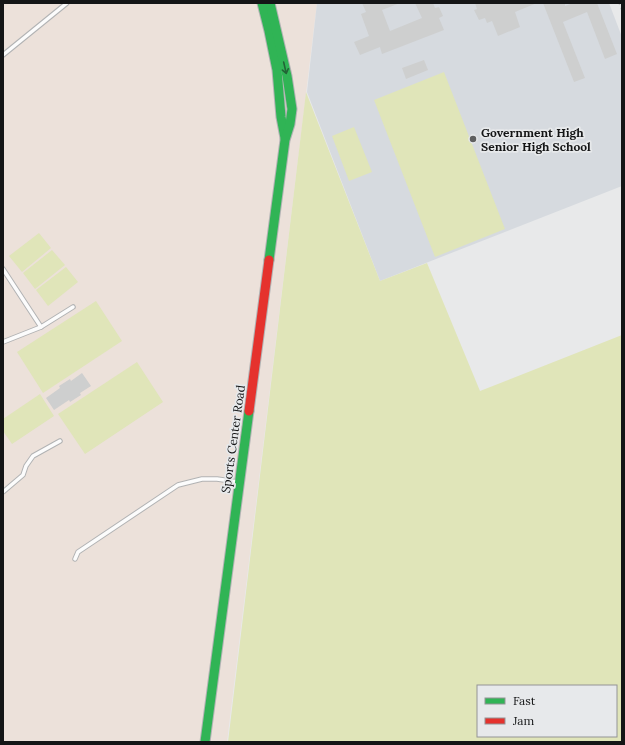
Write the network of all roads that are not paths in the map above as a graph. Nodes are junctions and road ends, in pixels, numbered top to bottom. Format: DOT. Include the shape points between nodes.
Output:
graph roads {
  1 [pos="67,3"];
  2 [pos="262,3"];
  3 [pos="270,3"];
  4 [pos="3,55"];
  5 [pos="285,140"];
  6 [pos="3,269"];
  7 [pos="73,307"];
  8 [pos="40,327"];
  9 [pos="3,342"];
  10 [pos="60,441"];
  11 [pos="240,482"];
  12 [pos="3,492"];
  13 [pos="75,559"];
  14 [pos="205,742"];
  1 -- 4 [label="lane"];
  2 -- 5 [label="main road, Sports Center Road" via="277,70"];
  3 -- 5 [label="main road, Sports Center Road, one-way" via="292,109"];
  5 -- 11 [label="main road, Sports Center Road"];
  6 -- 8 [label="lane"];
  7 -- 8 [label="lane"];
  8 -- 9 [label="lane"];
  10 -- 12 [label="lane" via="33,456 23,475"];
  11 -- 13 [label="lane" via="202,479 178,485 78,552"];
  11 -- 14 [label="main road, Sports Center Road"];
}
